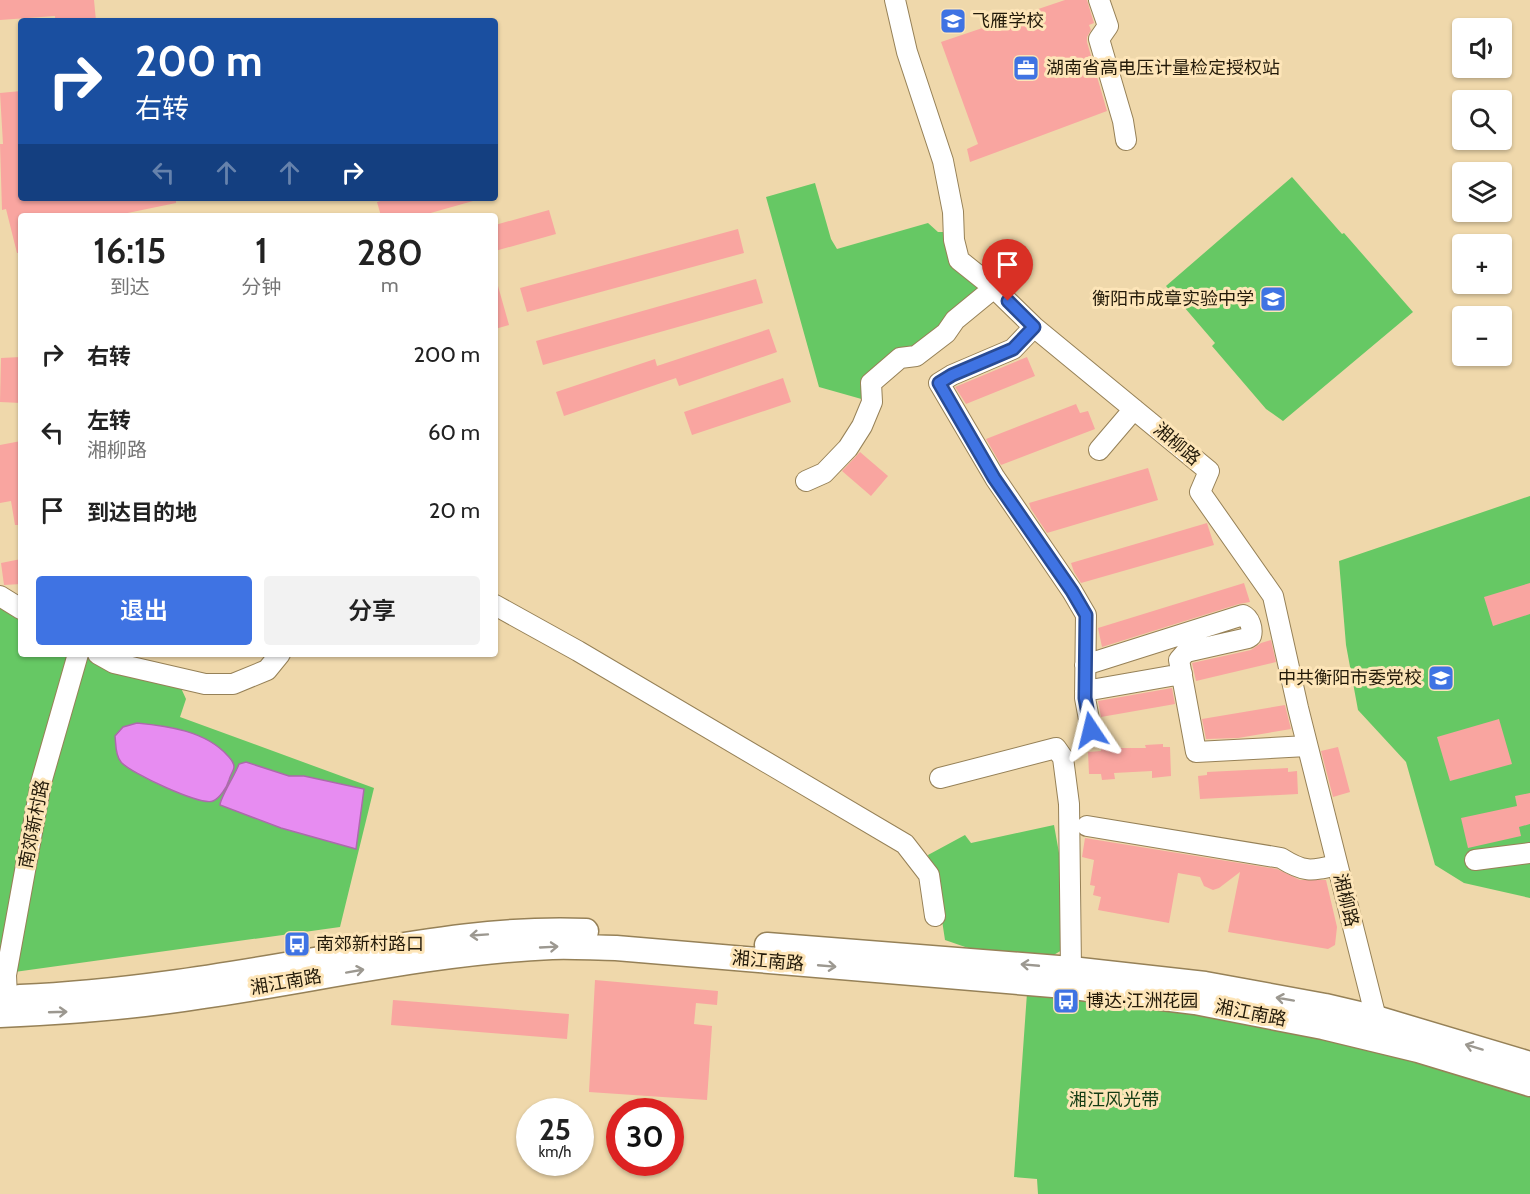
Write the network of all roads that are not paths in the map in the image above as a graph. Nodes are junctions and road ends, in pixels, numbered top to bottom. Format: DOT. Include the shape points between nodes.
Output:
graph roads {
  1 [pos="895,0"];
  2 [pos="1099,0"];
  3 [pos="1126,140"];
  4 [pos="994,288"];
  5 [pos="1034,327"];
  6 [pos="1134,409"];
  7 [pos="1099,450"];
  8 [pos="806,481"];
  9 [pos="498,607"];
  10 [pos="77,657"];
  11 [pos="103,657"];
  12 [pos="278,657"];
  13 [pos="1085,665"];
  14 [pos="1182,674"];
  15 [pos="1085,691"];
  16 [pos="1091,730"];
  17 [pos="1309,752"];
  18 [pos="940,778"];
  19 [pos="1087,826"];
  20 [pos="1530,853"];
  21 [pos="1475,860"];
  22 [pos="1337,865"];
  23 [pos="935,916"];
  24 [pos="1071,969"];
  25 [pos="2,1004"];
  26 [pos="1376,1018"];
  27 [pos="1530,1064"];
  28 [pos="1530,1084"];
  1 -- 4 [label="street, 湘柳路" via="907,52 943,161 959,260"];
  2 -- 3 [label="street" via="1108,26 1099,39"];
  4 -- 5 [label="street, 湘柳路"];
  4 -- 8 [label="street" via="955,320 946,333 916,356 900,358 872,383 872,402 853,441 824,473"];
  5 -- 6 [label="street, 湘柳路"];
  5 -- 13 [label="street" via="1013,349 939,383 994,478 1086,615"];
  6 -- 7 [label="street"];
  6 -- 17 [label="street, 湘柳路" via="1209,471 1200,492 1273,596"];
  9 -- 23 [label="street" via="905,844 929,875"];
  10 -- 25 [label="street, 南郊新村路" via="41,783"];
  11 -- 12 [label="street" via="114,663 205,684 233,684 267,670"];
  13 -- 14 [label="street" via="1246,616 1251,636 1186,652 1179,660"];
  13 -- 15 [label="street"];
  14 -- 15 [label="street"];
  14 -- 17 [label="street" via="1196,752"];
  15 -- 16 [label="street"];
  17 -- 22 [label="street, 湘柳路"];
  18 -- 24 [label="street" via="1056,748 1063,758 1070,815"];
  19 -- 22 [label="street" via="1281,858 1314,871"];
  20 -- 21 [label="street"];
  22 -- 26 [label="street, 湘柳路"];
  24 -- 25 [label="main road, 湘江南路, one-way" via="550,930 413,943 198,980"];
  26 -- 24 [label="main road, 湘江南路, one-way" via="1205,984"];
  25 -- 28 [label="main road, 湘江南路, one-way" via="86,1011 203,997 471,953 554,947 616,948 1065,986 1195,1002 1418,1050"];
  27 -- 26 [label="main road, 湘江南路, one-way"];
}
